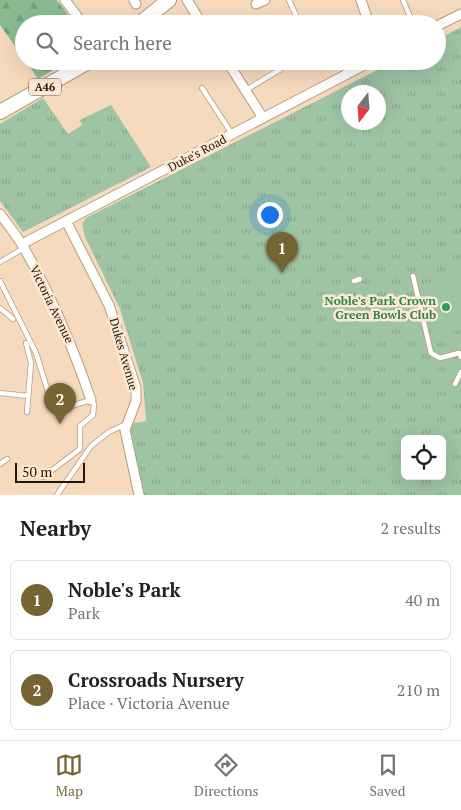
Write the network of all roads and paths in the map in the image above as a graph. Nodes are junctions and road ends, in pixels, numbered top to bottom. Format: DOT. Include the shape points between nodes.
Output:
graph roads {
  1 [pos="65,0"];
  2 [pos="169,0"];
  3 [pos="187,0"];
  4 [pos="289,0"];
  5 [pos="361,0"];
  6 [pos="402,0"];
  7 [pos="461,14"];
  8 [pos="76,15"];
  9 [pos="150,15"];
  10 [pos="196,15"];
  11 [pos="296,15"];
  12 [pos="366,15"];
  13 [pos="409,15"];
  14 [pos="446,22"];
  15 [pos="74,70"];
  16 [pos="233,70"];
  17 [pos="279,70"];
  18 [pos="355,70"];
  19 [pos="202,88"];
  20 [pos="246,90"];
  21 [pos="0,112"];
  22 [pos="264,118"];
  23 [pos="232,134"];
  24 [pos="0,214"];
  25 [pos="66,221"];
  26 [pos="23,246"];
  27 [pos="0,262"];
  28 [pos="413,276"];
  29 [pos="360,279"];
  30 [pos="0,281"];
  31 [pos="354,281"];
  32 [pos="0,308"];
  33 [pos="13,319"];
  34 [pos="26,343"];
  35 [pos="461,357"];
  36 [pos="461,372"];
  37 [pos="455,384"];
  38 [pos="0,393"];
  39 [pos="28,396"];
  40 [pos="91,400"];
  41 [pos="27,412"];
  42 [pos="126,424"];
  43 [pos="7,459"];
  44 [pos="0,464"];
  45 [pos="44,476"];
  46 [pos="57,495"];
  47 [pos="139,495"];
  1 -- 8 [label="street"];
  2 -- 9 [label="main road"];
  3 -- 10 [label="street"];
  4 -- 11 [label="lane"];
  5 -- 12 [label="street"];
  6 -- 13 [label="lane"];
  7 -- 14 [label="street"];
  15 -- 21 [label="main road, A46"];
  16 -- 20 [label="street"];
  17 -- 20 [label="lane"];
  18 -- 22 [label="street, Duke's Road"];
  19 -- 23 [label="lane"];
  20 -- 22 [label="street"];
  22 -- 23 [label="street, Duke's Road"];
  23 -- 25 [label="street, Duke's Road"];
  24 -- 26 [label="street, Victoria Avenue"];
  25 -- 26 [label="street, Duke's Road"];
  25 -- 42 [label="street, Dukes Avenue" via="109,305 136,388 136,401"];
  26 -- 27 [label="lane"];
  26 -- 40 [label="street, Victoria Avenue" via="74,350"];
  28 -- 35 [label="lane" via="431,353 440,358 459,353"];
  29 -- 31 [label="lane"];
  30 -- 40 [label="lane" via="36,353 54,411"];
  32 -- 33 [label="lane"];
  34 -- 39 [label="lane" via="31,363"];
  36 -- 37 [label="lane"];
  38 -- 39 [label="lane"];
  39 -- 41 [label="lane"];
  40 -- 45 [label="lane" via="93,415 80,426 80,449"];
  42 -- 46 [label="lane" via="109,432 92,446"];
  42 -- 47 [label="street"];
  43 -- 44 [label="lane"];
}
